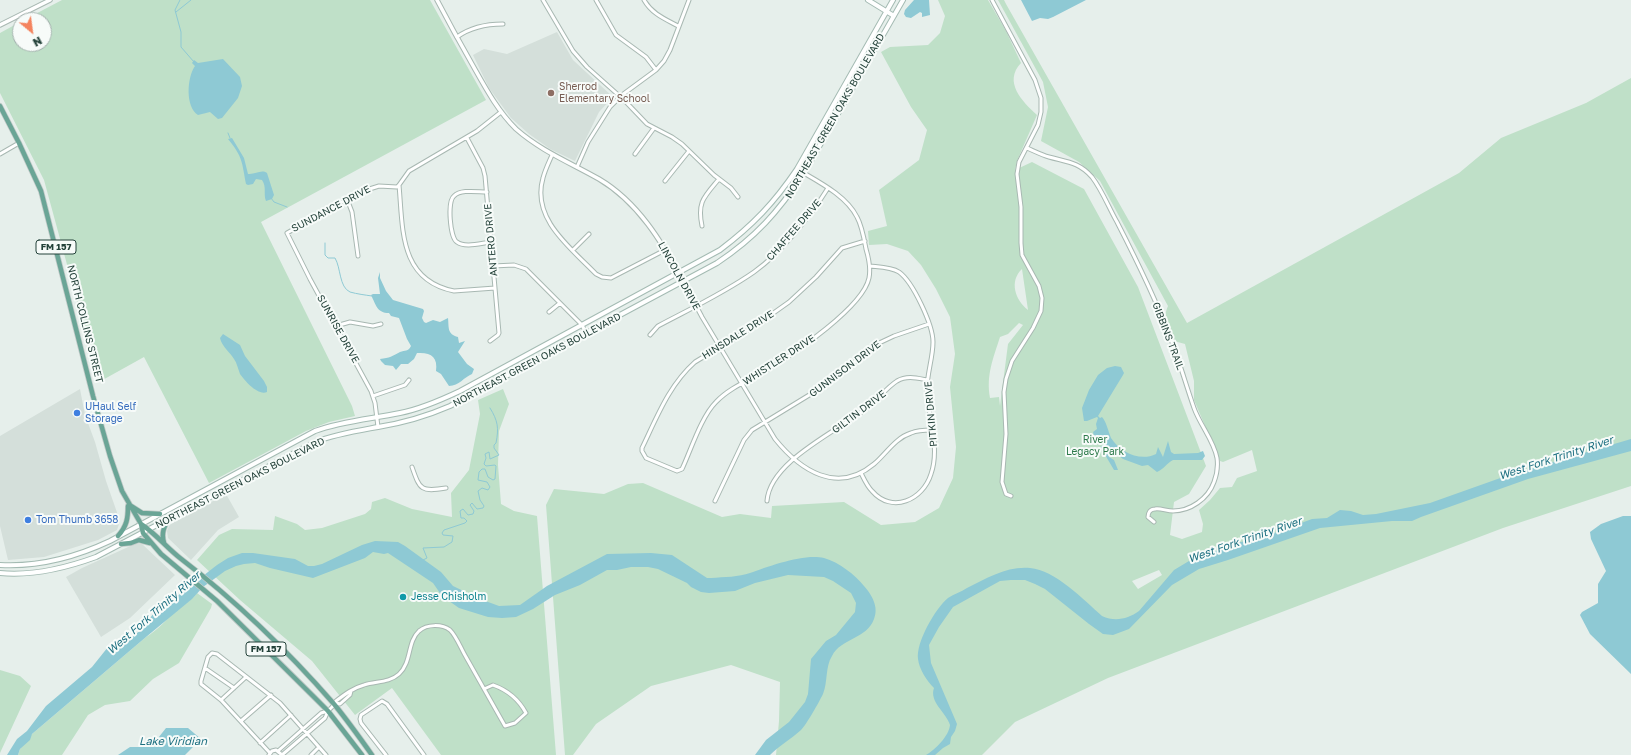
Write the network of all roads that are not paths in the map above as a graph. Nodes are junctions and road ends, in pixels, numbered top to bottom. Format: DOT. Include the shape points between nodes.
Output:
graph roads {
  1 [pos="50,0"];
  2 [pos="437,0"];
  3 [pos="543,0"];
  4 [pos="596,0"];
  5 [pos="644,0"];
  6 [pos="689,0"];
  7 [pos="868,0"];
  8 [pos="893,0"];
  9 [pos="903,0"];
  10 [pos="992,0"];
  11 [pos="887,12"];
  12 [pos="894,16"];
  13 [pos="503,24"];
  14 [pos="0,25"];
  15 [pos="678,26"];
  16 [pos="457,37"];
  17 [pos="656,70"];
  18 [pos="852,70"];
  19 [pos="860,74"];
  20 [pos="620,97"];
  21 [pos="0,106"];
  22 [pos="501,112"];
  23 [pos="654,128"];
  24 [pos="466,138"];
  25 [pos="19,143"];
  26 [pos="1027,148"];
  27 [pos="689,151"];
  28 [pos="0,154"];
  29 [pos="636,154"];
  30 [pos="552,155"];
  31 [pos="577,167"];
  32 [pos="796,169"];
  33 [pos="804,173"];
  34 [pos="719,179"];
  35 [pos="665,181"];
  36 [pos="399,185"];
  37 [pos="828,188"];
  38 [pos="487,192"];
  39 [pos="738,197"];
  40 [pos="347,199"];
  41 [pos="702,226"];
  42 [pos="287,234"];
  43 [pos="588,234"];
  44 [pos="865,241"];
  45 [pos="490,242"];
  46 [pos="573,250"];
  47 [pos="665,250"];
  48 [pos="358,256"];
  49 [pos="493,266"];
  50 [pos="870,266"];
  51 [pos="679,273"];
  52 [pos="683,281"];
  53 [pos="495,288"];
  54 [pos="560,303"];
  55 [pos="696,306"];
  56 [pos="550,312"];
  57 [pos="381,324"];
  58 [pos="929,324"];
  59 [pos="582,325"];
  60 [pos="336,326"];
  61 [pos="586,333"];
  62 [pos="650,336"];
  63 [pos="490,341"];
  64 [pos="719,347"];
  65 [pos="409,380"];
  66 [pos="927,380"];
  67 [pos="742,384"];
  68 [pos="373,396"];
  69 [pos="377,417"];
  70 [pos="765,422"];
  71 [pos="378,427"];
  72 [pos="932,430"];
  73 [pos="644,455"];
  74 [pos="795,458"];
  75 [pos="412,467"];
  76 [pos="861,473"];
  77 [pos="209,488"];
  78 [pos="446,488"];
  79 [pos="213,495"];
  80 [pos="1011,496"];
  81 [pos="715,501"];
  82 [pos="767,501"];
  83 [pos="128,504"];
  84 [pos="160,514"];
  85 [pos="170,518"];
  86 [pos="1154,522"];
  87 [pos="141,524"];
  88 [pos="149,529"];
  89 [pos="142,533"];
  90 [pos="118,536"];
  91 [pos="121,544"];
  92 [pos="152,545"];
  93 [pos="164,545"];
  94 [pos="61,559"];
  95 [pos="0,565"];
  96 [pos="62,568"];
  97 [pos="0,574"];
  98 [pos="205,668"];
  99 [pos="246,677"];
  100 [pos="234,688"];
  101 [pos="484,689"];
  102 [pos="271,695"];
  103 [pos="221,700"];
  104 [pos="335,704"];
  105 [pos="328,711"];
  106 [pos="291,715"];
  107 [pos="241,721"];
  108 [pos="304,729"];
  109 [pos="307,733"];
  110 [pos="260,743"];
  111 [pos="320,747"];
  112 [pos="278,751"];
  113 [pos="270,754"];
  114 [pos="282,755"];
  115 [pos="311,755"];
  116 [pos="326,755"];
  117 [pos="362,755"];
  118 [pos="372,755"];
  119 [pos="386,755"];
  120 [pos="424,755"];
  1 -- 14 [label="street"];
  2 -- 16 [label="street, LINCOLN DRIVE"];
  3 -- 20 [label="street" via="573,51"];
  4 -- 17 [label="street" via="616,35 646,57"];
  5 -- 15 [label="street" via="656,15"];
  6 -- 15 [label="street"];
  7 -- 11 [label="main road"];
  8 -- 11 [label="main road, NORTHEAST GREEN OAKS BOULEVARD"];
  9 -- 12 [label="main road, NORTHEAST GREEN OAKS BOULEVARD"];
  10 -- 26 [label="street" via="1035,80 1041,98 1038,125"];
  11 -- 12 [label="main road"];
  11 -- 18 [label="main road, NORTHEAST GREEN OAKS BOULEVARD"];
  12 -- 19 [label="main road, NORTHEAST GREEN OAKS BOULEVARD"];
  13 -- 16 [label="street" via="475,28"];
  15 -- 17 [label="street" via="670,50"];
  16 -- 22 [label="street, LINCOLN DRIVE"];
  17 -- 20 [label="street"];
  18 -- 19 [label="main road"];
  18 -- 32 [label="main road, NORTHEAST GREEN OAKS BOULEVARD"];
  19 -- 33 [label="main road, NORTHEAST GREEN OAKS BOULEVARD"];
  20 -- 23 [label="street"];
  20 -- 31 [label="street" via="601,118"];
  21 -- 25 [label="main road, NORTH COLLINS STREET / FM 157"];
  22 -- 24 [label="street"];
  22 -- 30 [label="street, LINCOLN DRIVE" via="526,137"];
  23 -- 27 [label="street" via="672,137"];
  23 -- 29 [label="street"];
  24 -- 36 [label="street" via="409,171"];
  24 -- 38 [label="street, ANTERO DRIVE" via="483,168"];
  25 -- 28 [label="street"];
  25 -- 83 [label="main road, NORTH COLLINS STREET / FM 157" via="41,191 93,396 116,475"];
  26 -- 80 [label="street" via="1019,162 1017,174 1022,255 1039,286 1042,305 1033,328 1012,361 1004,392 1006,434 1002,482 1006,494"];
  26 -- 86 [label="street, GIBBINS TRAIL" via="1080,166 1092,178 1132,251 1155,301 1170,336 1195,410 1214,448 1217,472 1210,490 1190,508 1180,511 1151,510 1148,517"];
  27 -- 34 [label="street"];
  27 -- 35 [label="street"];
  30 -- 31 [label="street, LINCOLN DRIVE"];
  30 -- 46 [label="street" via="543,178 540,199 555,231"];
  31 -- 47 [label="street, LINCOLN DRIVE" via="623,197 648,223"];
  32 -- 33 [label="street, WHISTLER DRIVE"];
  32 -- 51 [label="main road, NORTHEAST GREEN OAKS BOULEVARD" via="775,199 742,234 720,250"];
  33 -- 37 [label="street, WHISTLER DRIVE"];
  33 -- 52 [label="main road, NORTHEAST GREEN OAKS BOULEVARD" via="777,212 747,242 718,263"];
  34 -- 39 [label="street"];
  34 -- 41 [label="street" via="701,204 699,212"];
  36 -- 40 [label="street, SUNDANCE DRIVE" via="375,186"];
  36 -- 53 [label="street" via="405,248 416,269 430,282 448,290"];
  37 -- 44 [label="street, WHISTLER DRIVE" via="850,205 858,217"];
  37 -- 55 [label="street, CHAFFEE DRIVE" via="811,213 771,258 755,272"];
  38 -- 45 [label="street, ANTERO DRIVE"];
  38 -- 45 [label="street" via="460,192 454,195 449,203 453,237 456,242"];
  40 -- 42 [label="street, SUNDANCE DRIVE" via="288,231"];
  40 -- 48 [label="street" via="352,212"];
  42 -- 60 [label="street, SUNRISE DRIVE"];
  43 -- 46 [label="street"];
  44 -- 50 [label="street, WHISTLER DRIVE"];
  44 -- 64 [label="street, HINSDALE DRIVE" via="842,248 789,302"];
  45 -- 49 [label="street, ANTERO DRIVE"];
  46 -- 47 [label="street" via="596,274 608,278"];
  47 -- 51 [label="street, LINCOLN DRIVE"];
  49 -- 53 [label="street, ANTERO DRIVE"];
  49 -- 54 [label="street" via="514,265 526,269"];
  50 -- 58 [label="street, PITKIN DRIVE" via="900,272 912,288"];
  50 -- 67 [label="street, WHISTLER DRIVE" via="869,279 864,291 846,310 809,342"];
  51 -- 52 [label="street, LINCOLN DRIVE"];
  51 -- 59 [label="main road, NORTHEAST GREEN OAKS BOULEVARD"];
  52 -- 55 [label="street, LINCOLN DRIVE"];
  52 -- 61 [label="main road, NORTHEAST GREEN OAKS BOULEVARD"];
  53 -- 63 [label="street, ANTERO DRIVE" via="499,333"];
  54 -- 56 [label="street"];
  54 -- 59 [label="street"];
  55 -- 62 [label="street, CHAFFEE DRIVE" via="658,326"];
  55 -- 64 [label="street, LINCOLN DRIVE"];
  57 -- 60 [label="street" via="373,326 350,322"];
  58 -- 66 [label="street, PITKIN DRIVE" via="933,342"];
  58 -- 70 [label="street, GUNNISON DRIVE" via="877,344 824,386"];
  59 -- 61 [label="street"];
  59 -- 69 [label="main road, NORTHEAST GREEN OAKS BOULEVARD" via="442,400 402,413"];
  60 -- 68 [label="street, SUNRISE DRIVE"];
  61 -- 71 [label="main road, NORTHEAST GREEN OAKS BOULEVARD" via="464,400 414,419"];
  64 -- 67 [label="street, LINCOLN DRIVE"];
  64 -- 73 [label="street, HINSDALE DRIVE" via="695,362 680,377 642,448"];
  65 -- 68 [label="street" via="405,384"];
  66 -- 72 [label="street, PITKIN DRIVE"];
  66 -- 74 [label="street, GILTIN DRIVE" via="911,377 898,381 869,407"];
  67 -- 70 [label="street, LINCOLN DRIVE"];
  67 -- 73 [label="street, WHISTLER DRIVE" via="709,410 682,469 677,471"];
  68 -- 69 [label="street, SUNRISE DRIVE"];
  69 -- 71 [label="street, SUNRISE DRIVE"];
  69 -- 77 [label="main road, NORTHEAST GREEN OAKS BOULEVARD" via="315,431"];
  70 -- 74 [label="street, LINCOLN DRIVE" via="781,446"];
  70 -- 81 [label="street, GUNNISON DRIVE" via="752,430 744,440"];
  71 -- 79 [label="main road, NORTHEAST GREEN OAKS BOULEVARD" via="347,432 315,442"];
  72 -- 76 [label="street, LINCOLN DRIVE" via="912,432 904,436 875,464"];
  72 -- 76 [label="street, PITKIN DRIVE" via="934,456 931,475 925,487 912,499 895,502 882,499 871,491"];
  74 -- 76 [label="street, LINCOLN DRIVE" via="816,474 826,477 846,478"];
  74 -- 82 [label="street, GILTIN DRIVE" via="771,484"];
  75 -- 78 [label="street" via="417,483 423,488"];
  77 -- 79 [label="main road"];
  77 -- 84 [label="main road, NORTHEAST GREEN OAKS BOULEVARD"];
  79 -- 85 [label="main road, NORTHEAST GREEN OAKS BOULEVARD"];
  83 -- 84 [label="main road" via="142,514"];
  83 -- 87 [label="main road, NORTH COLLINS STREET / FM 157"];
  83 -- 90 [label="main road" via="128,518"];
  84 -- 87 [label="main road, NORTHEAST GREEN OAKS BOULEVARD"];
  85 -- 88 [label="main road, NORTHEAST GREEN OAKS BOULEVARD"];
  85 -- 93 [label="main road" via="164,527"];
  87 -- 88 [label="main road, NORTH COLLINS STREET / FM 157"];
  87 -- 89 [label="main road, NORTH COLLINS STREET / FM 157"];
  87 -- 90 [label="main road, NORTHEAST GREEN OAKS BOULEVARD"];
  88 -- 89 [label="main road, NORTHEAST GREEN OAKS BOULEVARD"];
  88 -- 93 [label="main road, NORTH COLLINS STREET / FM 157"];
  89 -- 91 [label="main road, NORTHEAST GREEN OAKS BOULEVARD"];
  89 -- 92 [label="main road, FM 157"];
  90 -- 94 [label="main road, NORTHEAST GREEN OAKS BOULEVARD" via="90,550"];
  91 -- 92 [label="main road" via="139,540"];
  91 -- 96 [label="main road, NORTHEAST GREEN OAKS BOULEVARD" via="96,557"];
  92 -- 105 [label="main road, FM 157" via="217,601"];
  93 -- 104 [label="main road, NORTH COLLINS STREET / FM 157" via="224,593 262,628"];
  94 -- 95 [label="main road, NORTHEAST GREEN OAKS BOULEVARD"];
  94 -- 96 [label="main road"];
  96 -- 97 [label="main road, NORTHEAST GREEN OAKS BOULEVARD"];
  98 -- 99 [label="street" via="210,655 215,652"];
  98 -- 100 [label="street"];
  98 -- 103 [label="street" via="201,681 203,687"];
  99 -- 100 [label="street"];
  99 -- 102 [label="street"];
  100 -- 103 [label="street"];
  101 -- 101 [label="street" via="505,726 515,724 526,713 520,702 498,687 493,685"];
  101 -- 104 [label="street" via="454,634 444,627 434,626 420,630 415,636 408,663 398,674 383,682 348,691"];
  102 -- 106 [label="street"];
  102 -- 107 [label="street"];
  103 -- 107 [label="street"];
  104 -- 105 [label="street"];
  104 -- 118 [label="main road, NORTH COLLINS STREET / FM 157"];
  105 -- 108 [label="street" via="321,713"];
  105 -- 109 [label="street" via="325,718"];
  105 -- 117 [label="main road, FM 157"];
  106 -- 108 [label="street"];
  106 -- 110 [label="street"];
  107 -- 110 [label="street"];
  108 -- 109 [label="street"];
  108 -- 112 [label="street"];
  109 -- 111 [label="street"];
  109 -- 114 [label="street"];
  110 -- 113 [label="street"];
  111 -- 115 [label="street"];
  111 -- 116 [label="street"];
  112 -- 113 [label="street" via="274,750"];
  112 -- 114 [label="street"];
  119 -- 120 [label="street" via="360,719 363,713 383,701"];
}
